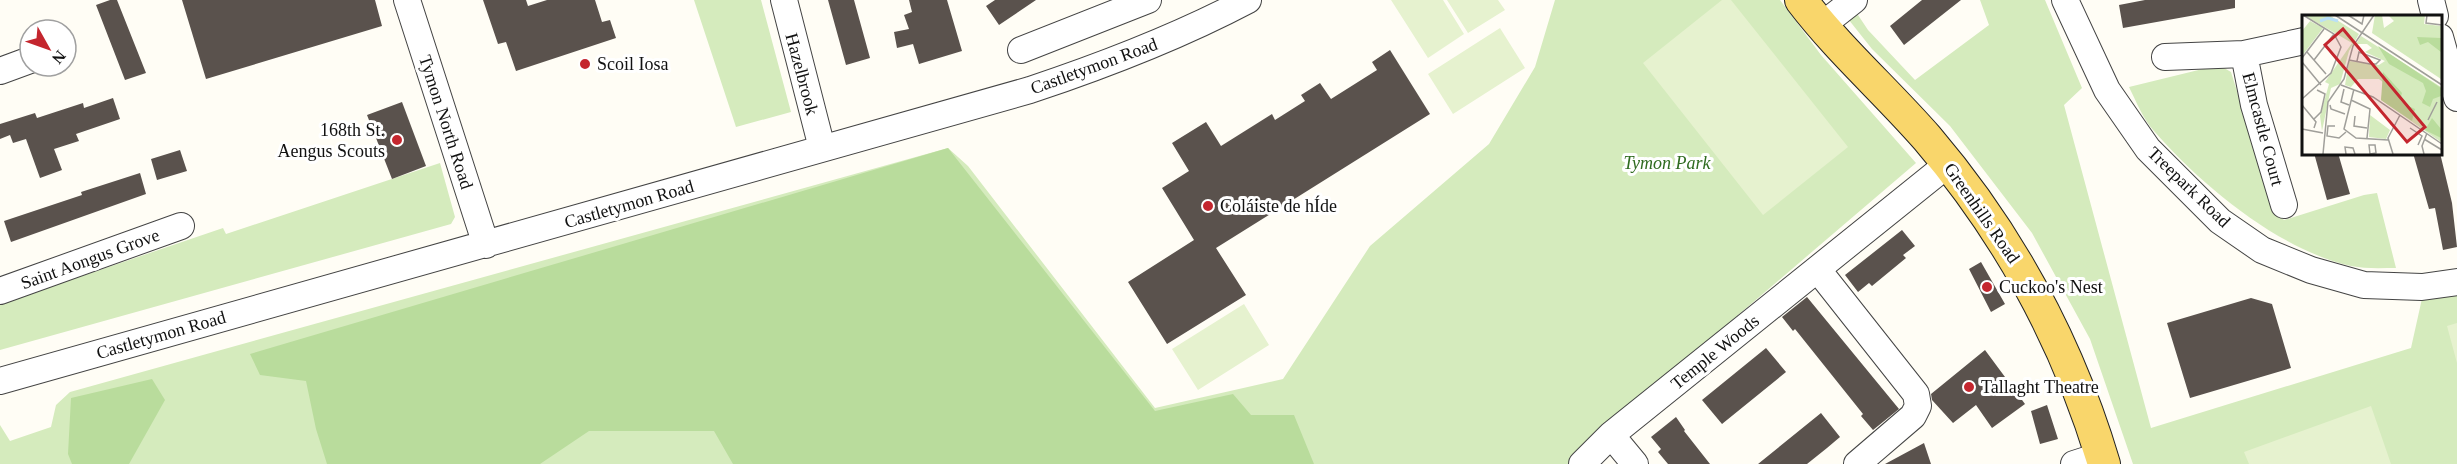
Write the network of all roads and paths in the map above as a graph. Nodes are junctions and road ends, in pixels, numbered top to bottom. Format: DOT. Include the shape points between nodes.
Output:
graph roads {
  1 [pos="407,0"];
  2 [pos="784,0"];
  3 [pos="1149,0"];
  4 [pos="1248,0"];
  5 [pos="1801,0"];
  6 [pos="1854,0"];
  7 [pos="2066,0"];
  8 [pos="1821,26"];
  9 [pos="2302,41"];
  10 [pos="2442,47"];
  11 [pos="1021,51"];
  12 [pos="2244,54"];
  13 [pos="2165,57"];
  14 [pos="18,64"];
  15 [pos="0,70"];
  16 [pos="2457,98"];
  17 [pos="822,148"];
  18 [pos="1948,164"];
  19 [pos="2284,205"];
  20 [pos="181,226"];
  21 [pos="486,245"];
  22 [pos="1818,270"];
  23 [pos="2457,282"];
  24 [pos="0,291"];
  25 [pos="0,381"];
  26 [pos="1611,435"];
  27 [pos="2093,461"];
  28 [pos="1582,464"];
  29 [pos="1635,464"];
  30 [pos="1857,464"];
  1 -- 21 [label="street, Tymon North Road"];
  2 -- 17 [label="street, Hazelbrook"];
  3 -- 11 [label="street"];
  4 -- 17 [label="street, Castletymon Road" via="1092,70"];
  5 -- 8 [label="main road, Greenhills Road"];
  6 -- 8 [label="street"];
  7 -- 23 [label="street, Treepark Road" via="2107,90 2142,141 2220,220 2262,250 2311,270 2364,285 2422,287"];
  8 -- 18 [label="main road, Greenhills Road"];
  9 -- 12 [label="street, Elmcastle Court"];
  10 -- 16 [label="street"];
  12 -- 13 [label="street, Elmcastle Court"];
  12 -- 19 [label="street, Elmcastle Court" via="2254,105"];
  14 -- 15 [label="street"];
  17 -- 21 [label="street, Castletymon Road"];
  18 -- 22 [label="street, Temple Woods"];
  18 -- 27 [label="main road, Greenhills Road" via="1976,200 2084,402"];
  20 -- 24 [label="street, Saint Aongus Grove"];
  21 -- 25 [label="street, Castletymon Road"];
  22 -- 26 [label="street, Temple Woods"];
  22 -- 30 [label="street" via="1916,394 1918,406 1913,416"];
  26 -- 28 [label="street, Temple Woods"];
  26 -- 29 [label="street"];
}
